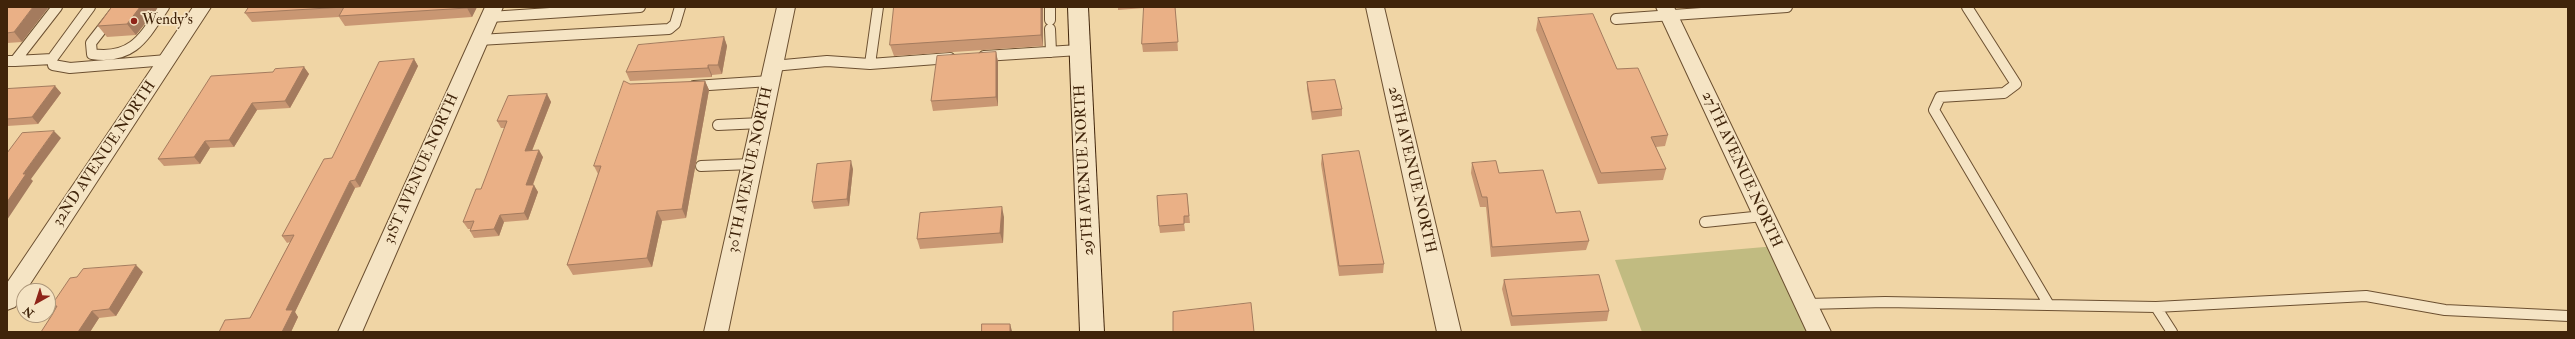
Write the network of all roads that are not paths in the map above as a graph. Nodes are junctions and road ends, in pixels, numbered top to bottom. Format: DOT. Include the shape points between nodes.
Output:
graph roads {
  1 [pos="57,7"];
  2 [pos="90,7"];
  3 [pos="119,7"];
  4 [pos="164,7"];
  5 [pos="202,7"];
  6 [pos="640,7"];
  7 [pos="680,7"];
  8 [pos="786,7"];
  9 [pos="878,7"];
  10 [pos="1050,7"];
  11 [pos="1078,7"];
  12 [pos="1375,7"];
  13 [pos="1787,7"];
  14 [pos="1967,7"];
  15 [pos="492,12"];
  16 [pos="1667,12"];
  17 [pos="1616,19"];
  18 [pos="479,40"];
  19 [pos="1079,50"];
  20 [pos="1051,52"];
  21 [pos="972,57"];
  22 [pos="957,58"];
  23 [pos="52,59"];
  24 [pos="167,60"];
  25 [pos="11,61"];
  26 [pos="105,61"];
  27 [pos="870,64"];
  28 [pos="772,73"];
  29 [pos="687,86"];
  30 [pos="761,123"];
  31 [pos="718,125"];
  32 [pos="752,164"];
  33 [pos="701,166"];
  34 [pos="1763,216"];
  35 [pos="1705,222"];
  36 [pos="7,301"];
  37 [pos="1807,304"];
  38 [pos="2049,305"];
  39 [pos="2156,307"];
  40 [pos="2568,316"];
  41 [pos="350,332"];
  42 [pos="716,332"];
  43 [pos="1092,332"];
  44 [pos="1449,332"];
  45 [pos="1819,332"];
  46 [pos="2172,332"];
  1 -- 25 [label="lane"];
  2 -- 23 [label="lane"];
  3 -- 26 [label="lane" via="91,43 92,54"];
  4 -- 26 [label="lane" via="141,41 126,53"];
  5 -- 24 [label="street, 32ND AVENUE NORTH"];
  6 -- 15 [label="lane"];
  7 -- 18 [label="lane" via="675,24 669,29"];
  8 -- 28 [label="street, 30TH AVENUE NORTH"];
  9 -- 27 [label="lane"];
  10 -- 20 [label="lane"];
  11 -- 19 [label="main road, 29TH AVENUE NORTH"];
  12 -- 44 [label="street, 28TH AVENUE NORTH"];
  13 -- 16 [label="lane"];
  14 -- 38 [label="lane" via="2016,84 2004,93 1940,97 1934,110"];
  15 -- 18 [label="street, 31ST AVENUE NORTH"];
  16 -- 17 [label="lane"];
  16 -- 34 [label="street, 27TH AVENUE NORTH"];
  18 -- 41 [label="street, 31ST AVENUE NORTH"];
  19 -- 20 [label="lane"];
  19 -- 43 [label="main road, 29TH AVENUE NORTH"];
  20 -- 21 [label="lane"];
  22 -- 27 [label="lane"];
  23 -- 25 [label="lane"];
  23 -- 26 [label="lane" via="53,65 70,68"];
  24 -- 26 [label="lane"];
  24 -- 36 [label="street, 32ND AVENUE NORTH"];
  27 -- 28 [label="lane" via="827,61"];
  28 -- 29 [label="lane"];
  28 -- 30 [label="street, 30TH AVENUE NORTH"];
  30 -- 31 [label="lane"];
  30 -- 32 [label="street, 30TH AVENUE NORTH"];
  32 -- 33 [label="lane"];
  32 -- 42 [label="street, 30TH AVENUE NORTH"];
  34 -- 35 [label="lane"];
  34 -- 37 [label="street, 27TH AVENUE NORTH"];
  37 -- 38 [label="lane" via="1885,302"];
  37 -- 45 [label="street, 27TH AVENUE NORTH"];
  38 -- 39 [label="lane"];
  39 -- 40 [label="lane" via="2366,296 2445,310"];
  39 -- 46 [label="lane"];
}
